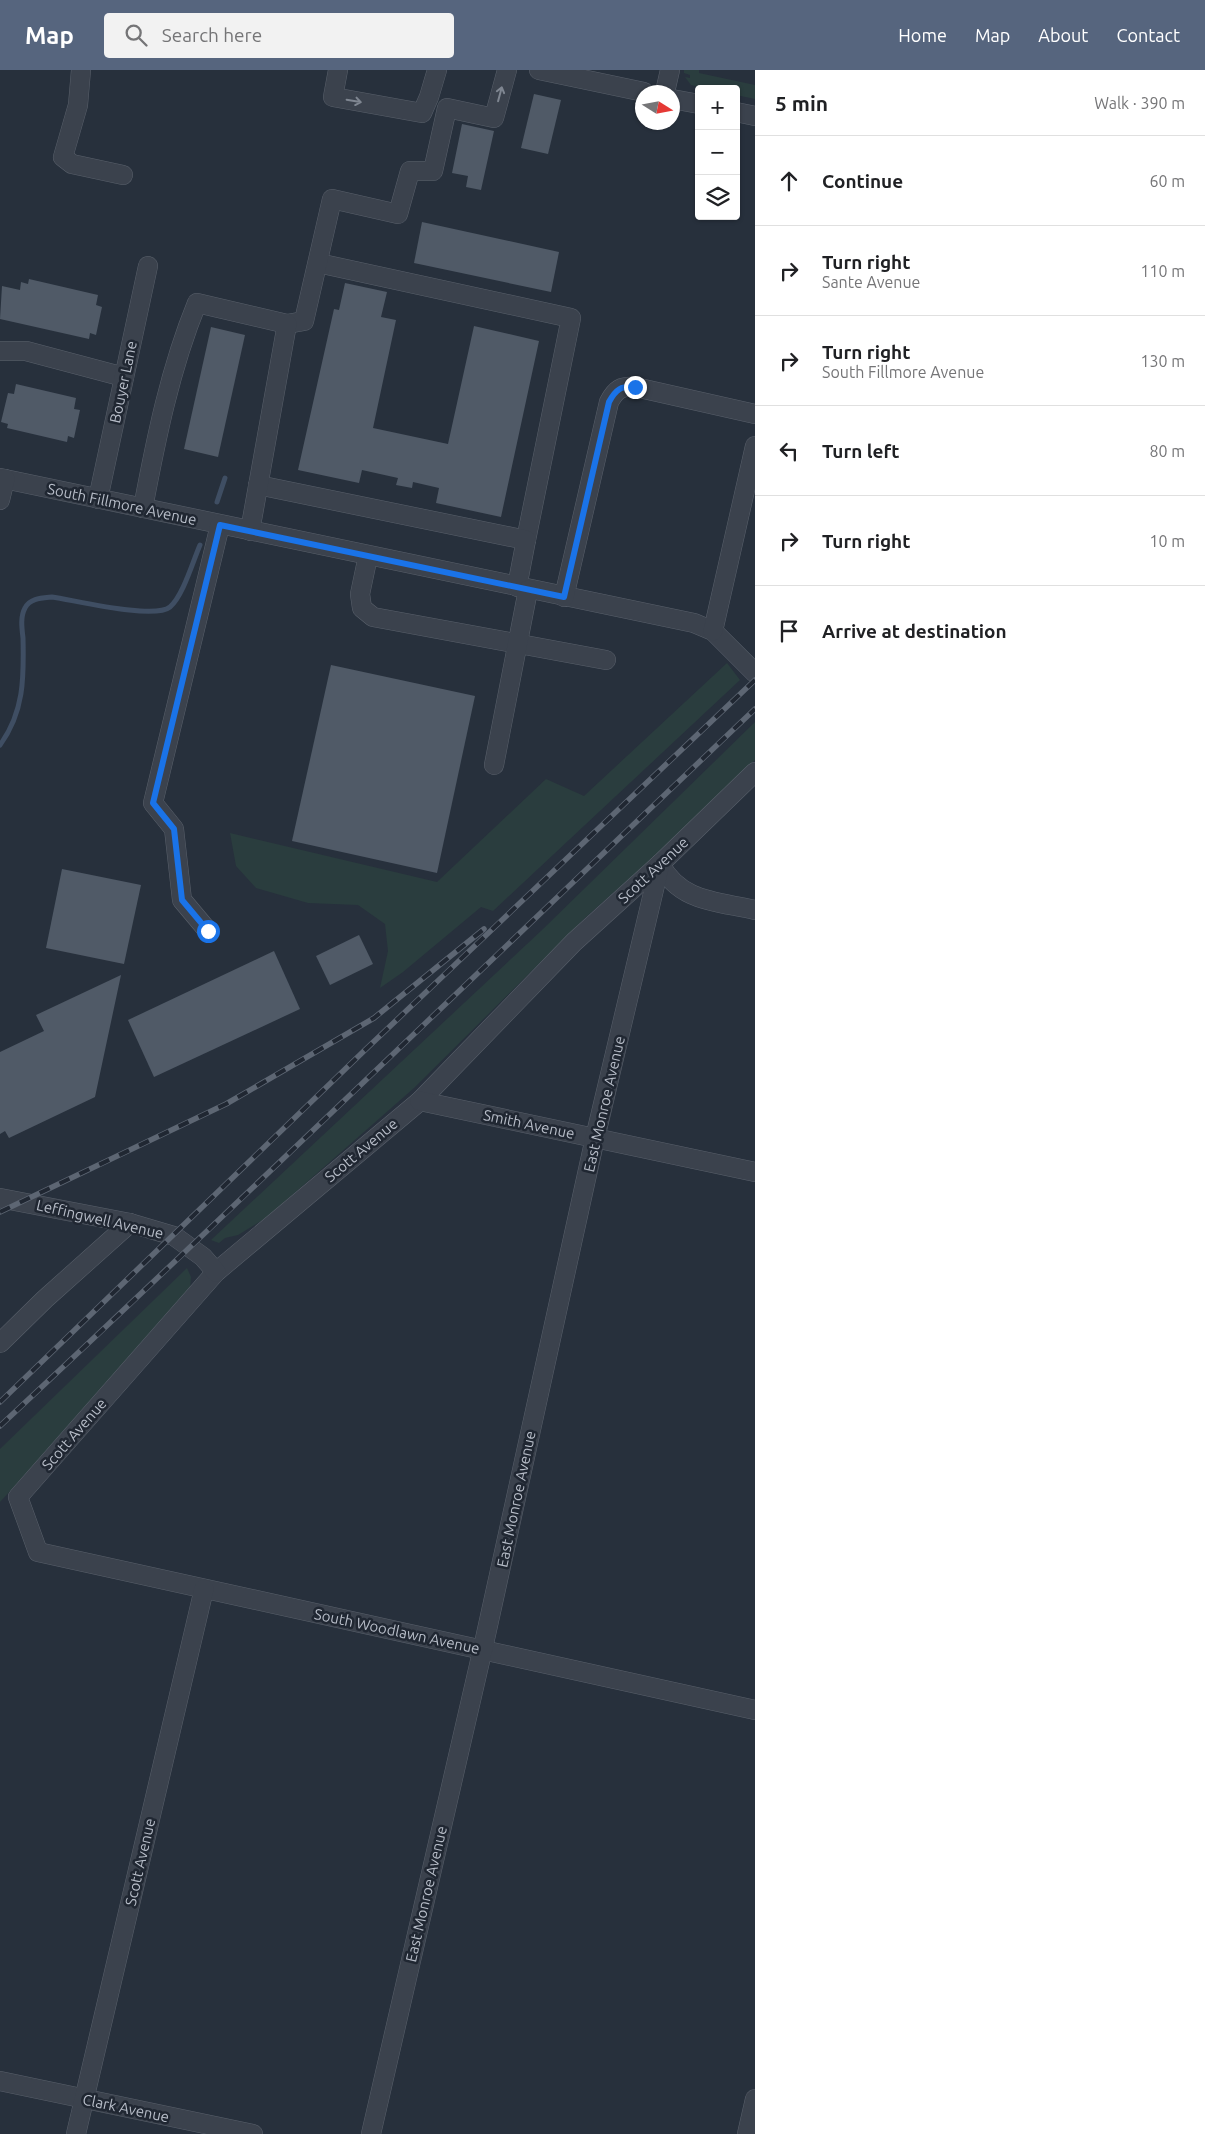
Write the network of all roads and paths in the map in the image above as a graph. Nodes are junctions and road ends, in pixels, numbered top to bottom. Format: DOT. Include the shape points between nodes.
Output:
graph roads {
  1 [pos="82,70"];
  2 [pos="338,70"];
  3 [pos="437,70"];
  4 [pos="507,70"];
  5 [pos="539,70"];
  6 [pos="670,70"];
  7 [pos="667,85"];
  8 [pos="635,90"];
  9 [pos="680,100"];
  10 [pos="695,103"];
  11 [pos="740,113"];
  12 [pos="755,116"];
  13 [pos="123,175"];
  14 [pos="318,263"];
  15 [pos="148,266"];
  16 [pos="287,324"];
  17 [pos="0,351"];
  18 [pos="124,377"];
  19 [pos="755,414"];
  20 [pos="755,446"];
  21 [pos="2,479"];
  22 [pos="258,485"];
  23 [pos="98,499"];
  24 [pos="0,500"];
  25 [pos="143,508"];
  26 [pos="220,525"];
  27 [pos="250,531"];
  28 [pos="526,540"];
  29 [pos="368,556"];
  30 [pos="523,588"];
  31 [pos="564,597"];
  32 [pos="713,631"];
  33 [pos="517,645"];
  34 [pos="606,660"];
  35 [pos="755,673"];
  36 [pos="494,765"];
  37 [pos="755,772"];
  38 [pos="660,864"];
  39 [pos="755,910"];
  40 [pos="208,931"];
  41 [pos="420,1101"];
  42 [pos="596,1138"];
  43 [pos="755,1172"];
  44 [pos="0,1198"];
  45 [pos="130,1223"];
  46 [pos="216,1272"];
  47 [pos="0,1343"];
  48 [pos="38,1552"];
  49 [pos="204,1589"];
  50 [pos="483,1648"];
  51 [pos="755,1710"];
  52 [pos="0,2081"];
  53 [pos="84,2099"];
  54 [pos="755,2099"];
  55 [pos="76,2134"];
  56 [pos="253,2134"];
  57 [pos="371,2134"];
  58 [pos="747,2134"];
  1 -- 13 [label="street" via="78,105 63,157 72,164"];
  2 -- 3 [label="street, one-way" via="333,97 422,112"];
  14 -- 4 [label="street, one-way" via="332,199 398,214 410,171 433,171 447,108 494,118"];
  5 -- 8 [label="street"];
  6 -- 7 [label="street"];
  9 -- 10 [label="street"];
  11 -- 12 [label="street"];
  14 -- 16 [label="street" via="304,321"];
  14 -- 28 [label="street" via="571,318"];
  15 -- 18 [label="street, Bouyer Lane"];
  16 -- 22 [label="street"];
  16 -- 25 [label="street" via="197,303 182,338 155,443"];
  17 -- 18 [label="street" via="26,351"];
  18 -- 23 [label="street, Bouyer Lane"];
  19 -- 31 [label="street" via="635,387 624,386 615,391 609,402"];
  20 -- 32 [label="street"];
  21 -- 23 [label="street, South Fillmore Avenue"];
  21 -- 24 [label="street"];
  22 -- 27 [label="street"];
  22 -- 28 [label="street"];
  23 -- 25 [label="street, South Fillmore Avenue"];
  25 -- 26 [label="street, South Fillmore Avenue"];
  26 -- 27 [label="street, South Fillmore Avenue"];
  26 -- 40 [label="street" via="153,803 174,829 182,900"];
  27 -- 29 [label="street, South Fillmore Avenue"];
  28 -- 30 [label="street"];
  29 -- 30 [label="street, South Fillmore Avenue"];
  29 -- 33 [label="street" via="360,594 362,608 374,616"];
  30 -- 31 [label="street, South Fillmore Avenue"];
  30 -- 33 [label="street"];
  31 -- 32 [label="street, South Fillmore Avenue" via="694,623"];
  32 -- 35 [label="street, South Fillmore Avenue"];
  33 -- 34 [label="street"];
  33 -- 36 [label="street"];
  37 -- 38 [label="street, Scott Avenue"];
  38 -- 39 [label="street" via="665,875 689,895"];
  38 -- 41 [label="street, Scott Avenue" via="574,942"];
  38 -- 42 [label="street, East Monroe Avenue"];
  41 -- 42 [label="street, Smith Avenue"];
  41 -- 46 [label="street, Scott Avenue"];
  42 -- 43 [label="street, Smith Avenue"];
  42 -- 50 [label="street, East Monroe Avenue"];
  44 -- 45 [label="street, Leffingwell Avenue"];
  45 -- 46 [label="street, Leffingwell Avenue" via="174,1236"];
  45 -- 47 [label="street"];
  46 -- 48 [label="street, Scott Avenue" via="18,1498"];
  48 -- 49 [label="street, South Woodlawn Avenue"];
  49 -- 50 [label="street, South Woodlawn Avenue"];
  49 -- 53 [label="street, Scott Avenue"];
  50 -- 51 [label="street, South Woodlawn Avenue"];
  50 -- 57 [label="street, East Monroe Avenue"];
  52 -- 53 [label="street, Clark Avenue"];
  53 -- 55 [label="street, Scott Avenue"];
  53 -- 56 [label="street, Clark Avenue"];
  54 -- 58 [label="street"];
}
